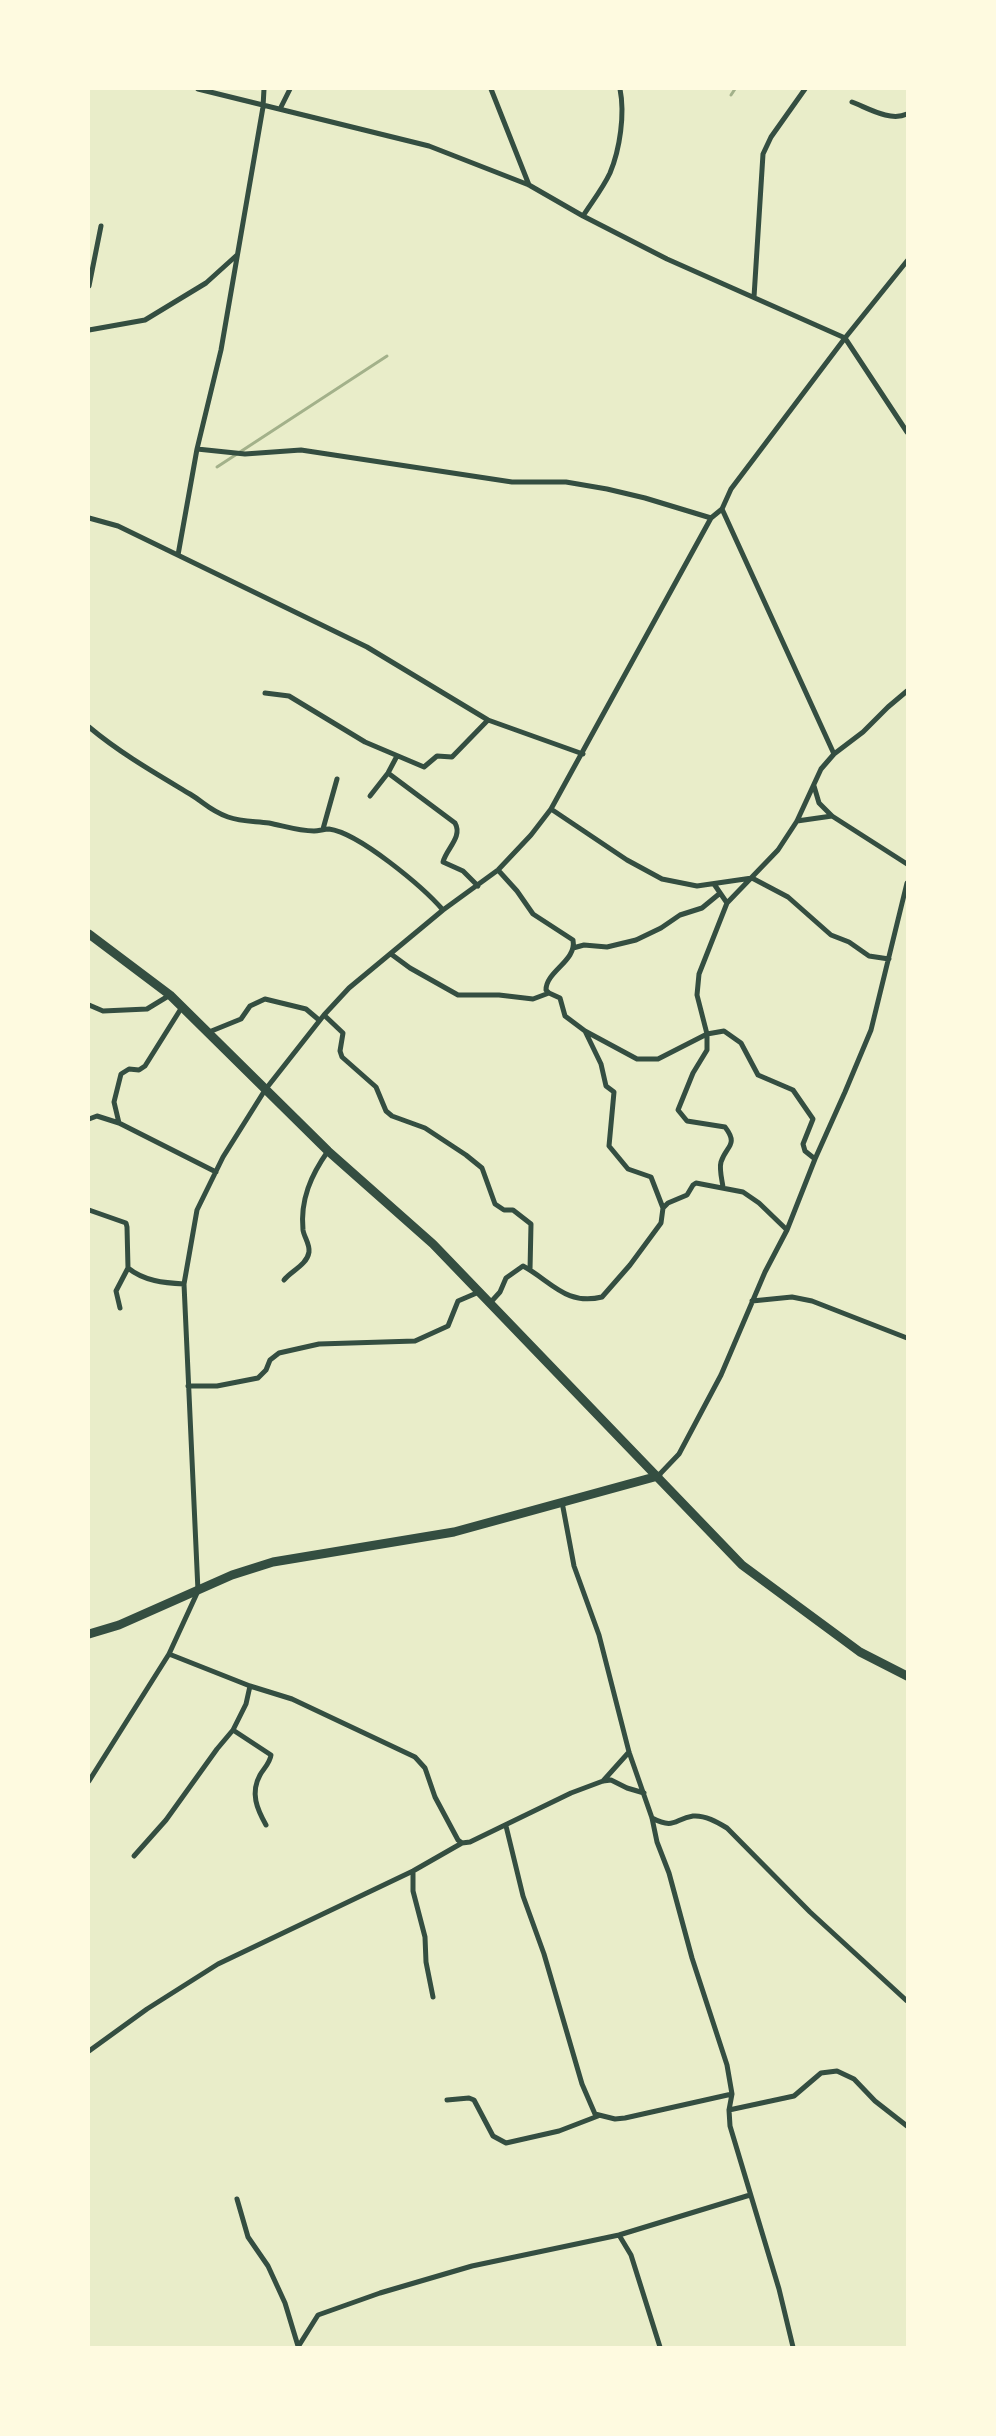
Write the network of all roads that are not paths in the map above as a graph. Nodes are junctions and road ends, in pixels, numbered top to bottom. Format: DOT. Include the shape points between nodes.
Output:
graph roads {
  1 [pos="198,89"];
  2 [pos="264,89"];
  3 [pos="290,89"];
  4 [pos="490,89"];
  5 [pos="620,89"];
  6 [pos="805,89"];
  7 [pos="852,102"];
  8 [pos="263,107"];
  9 [pos="280,109"];
  10 [pos="907,114"];
  11 [pos="529,185"];
  12 [pos="583,216"];
  13 [pos="101,226"];
  14 [pos="238,255"];
  15 [pos="907,261"];
  16 [pos="89,286"];
  17 [pos="754,297"];
  18 [pos="89,330"];
  19 [pos="845,338"];
  20 [pos="907,432"];
  21 [pos="197,449"];
  22 [pos="722,509"];
  23 [pos="89,518"];
  24 [pos="711,518"];
  25 [pos="178,555"];
  26 [pos="907,691"];
  27 [pos="265,693"];
  28 [pos="488,720"];
  29 [pos="89,727"];
  30 [pos="583,754"];
  31 [pos="834,754"];
  32 [pos="397,756"];
  33 [pos="388,773"];
  34 [pos="337,779"];
  35 [pos="814,785"];
  36 [pos="370,796"];
  37 [pos="551,809"];
  38 [pos="832,816"];
  39 [pos="797,822"];
  40 [pos="322,829"];
  41 [pos="907,864"];
  42 [pos="498,870"];
  43 [pos="752,878"];
  44 [pos="907,883"];
  45 [pos="714,884"];
  46 [pos="478,886"];
  47 [pos="719,894"];
  48 [pos="727,903"];
  49 [pos="443,910"];
  50 [pos="89,934"];
  51 [pos="573,948"];
  52 [pos="390,954"];
  53 [pos="889,959"];
  54 [pos="549,994"];
  55 [pos="170,995"];
  56 [pos="89,1005"];
  57 [pos="182,1006"];
  58 [pos="324,1015"];
  59 [pos="319,1020"];
  60 [pos="585,1031"];
  61 [pos="209,1032"];
  62 [pos="707,1034"];
  63 [pos="265,1090"];
  64 [pos="89,1119"];
  65 [pos="119,1123"];
  66 [pos="328,1151"];
  67 [pos="815,1159"];
  68 [pos="216,1172"];
  69 [pos="723,1186"];
  70 [pos="663,1208"];
  71 [pos="89,1210"];
  72 [pos="787,1230"];
  73 [pos="128,1268"];
  74 [pos="530,1270"];
  75 [pos="284,1280"];
  76 [pos="184,1284"];
  77 [pos="479,1292"];
  78 [pos="752,1301"];
  79 [pos="490,1303"];
  80 [pos="120,1308"];
  81 [pos="907,1338"];
  82 [pos="188,1386"];
  83 [pos="658,1476"];
  84 [pos="562,1502"];
  85 [pos="198,1591"];
  86 [pos="91,1636"];
  87 [pos="169,1654"];
  88 [pos="907,1676"];
  89 [pos="250,1686"];
  90 [pos="233,1730"];
  91 [pos="629,1752"];
  92 [pos="603,1780"];
  93 [pos="89,1781"];
  94 [pos="644,1793"];
  95 [pos="652,1818"];
  96 [pos="266,1825"];
  97 [pos="506,1826"];
  98 [pos="462,1843"];
  99 [pos="134,1856"];
  100 [pos="413,1871"];
  101 [pos="433,1997"];
  102 [pos="907,2001"];
  103 [pos="89,2051"];
  104 [pos="732,2094"];
  105 [pos="447,2100"];
  106 [pos="729,2110"];
  107 [pos="598,2116"];
  108 [pos="907,2126"];
  109 [pos="750,2195"];
  110 [pos="237,2199"];
  111 [pos="619,2235"];
  112 [pos="298,2347"];
  113 [pos="660,2347"];
  114 [pos="793,2347"];
  1 -- 8 [label="street"];
  2 -- 8 [label="street"];
  3 -- 9 [label="street"];
  4 -- 11 [label="street"];
  5 -- 12 [label="street" via="620,128 613,165"];
  6 -- 17 [label="street" via="771,137 763,154"];
  7 -- 10 [label="street" via="880,113 900,117"];
  8 -- 9 [label="street"];
  8 -- 14 [label="street"];
  9 -- 11 [label="street" via="429,146"];
  11 -- 12 [label="street"];
  12 -- 17 [label="street" via="666,259"];
  13 -- 16 [label="street"];
  14 -- 18 [label="street" via="206,283 145,320"];
  14 -- 21 [label="street"];
  15 -- 19 [label="street"];
  17 -- 19 [label="street"];
  19 -- 20 [label="street"];
  19 -- 22 [label="street" via="731,489"];
  21 -- 24 [label="street" via="245,454 301,450 512,482 566,482 645,498"];
  21 -- 25 [label="street"];
  22 -- 24 [label="street"];
  22 -- 31 [label="street"];
  23 -- 25 [label="street" via="118,526"];
  24 -- 30 [label="street"];
  25 -- 28 [label="street" via="367,647"];
  26 -- 31 [label="street"];
  27 -- 32 [label="street" via="290,696 365,742"];
  28 -- 30 [label="street"];
  28 -- 32 [label="street" via="450,757 437,756 424,767"];
  29 -- 40 [label="street" via="115,748 193,796 208,809 256,823 315,831"];
  30 -- 37 [label="street"];
  31 -- 35 [label="street" via="821,769"];
  32 -- 33 [label="street"];
  33 -- 36 [label="street"];
  33 -- 46 [label="street" via="455,823 457,837 443,862 462,871"];
  34 -- 40 [label="street"];
  35 -- 38 [label="street" via="819,803"];
  35 -- 39 [label="street"];
  37 -- 42 [label="street"];
  37 -- 45 [label="street" via="662,880 697,886"];
  38 -- 39 [label="street"];
  38 -- 41 [label="street"];
  39 -- 43 [label="street" via="778,850"];
  40 -- 49 [label="street" via="341,833 364,846 429,894"];
  42 -- 46 [label="street"];
  42 -- 51 [label="street" via="533,914 573,940"];
  43 -- 45 [label="street"];
  43 -- 48 [label="street"];
  43 -- 53 [label="street" via="788,897 832,935 869,956"];
  44 -- 53 [label="street"];
  45 -- 47 [label="street"];
  46 -- 49 [label="street"];
  47 -- 48 [label="street"];
  47 -- 51 [label="street" via="702,908 680,915 636,940 607,948 584,945"];
  48 -- 62 [label="street" via="699,974 697,995"];
  49 -- 52 [label="street"];
  50 -- 55 [label="main road"];
  51 -- 54 [label="street" via="546,984"];
  52 -- 54 [label="street" via="458,995 533,999"];
  52 -- 58 [label="street"];
  53 -- 67 [label="street" via="871,1030"];
  54 -- 60 [label="street" via="560,998 565,1016"];
  55 -- 56 [label="street" via="147,1009 103,1011"];
  55 -- 57 [label="main road"];
  57 -- 61 [label="main road"];
  57 -- 65 [label="street" via="145,1066 121,1074 114,1102"];
  58 -- 59 [label="street"];
  58 -- 74 [label="street" via="343,1033 342,1057 376,1087 386,1112 425,1128 466,1155 482,1168 495,1204 504,1210 513,1210 531,1224"];
  59 -- 61 [label="street" via="306,1009 265,999 250,1006 240,1019"];
  59 -- 63 [label="street"];
  60 -- 62 [label="street" via="637,1059 658,1058"];
  60 -- 70 [label="street" via="601,1064 606,1086 614,1092 609,1146 628,1169 652,1177"];
  61 -- 63 [label="main road"];
  62 -- 67 [label="street" via="724,1031 741,1043 758,1075 793,1090 813,1119 803,1144"];
  62 -- 69 [label="street" via="707,1050 693,1073 678,1110 687,1121 725,1127 731,1135 731,1145 720,1164"];
  63 -- 66 [label="main road"];
  63 -- 68 [label="street"];
  64 -- 65 [label="street" via="97,1116"];
  65 -- 68 [label="street"];
  66 -- 75 [label="street" via="317,1167 303,1202 303,1232 309,1253 303,1264"];
  66 -- 77 [label="main road" via="433,1244"];
  67 -- 72 [label="street"];
  68 -- 76 [label="street" via="197,1210"];
  69 -- 70 [label="street" via="693,1184 687,1195"];
  69 -- 72 [label="street" via="743,1192 760,1203"];
  70 -- 74 [label="street" via="661,1223 602,1297 574,1298"];
  71 -- 73 [label="street" via="126,1223 129,1234"];
  72 -- 78 [label="street"];
  73 -- 76 [label="street" via="160,1282"];
  73 -- 80 [label="street" via="116,1291"];
  74 -- 79 [label="street" via="523,1266 506,1278"];
  76 -- 82 [label="street"];
  77 -- 79 [label="main road"];
  77 -- 82 [label="street" via="458,1301 448,1326 415,1342 319,1344 279,1353 258,1378 217,1386"];
  78 -- 81 [label="street" via="792,1297 812,1301"];
  78 -- 83 [label="street" via="721,1375 688,1437"];
  79 -- 83 [label="main road"];
  82 -- 85 [label="street"];
  83 -- 84 [label="main road"];
  83 -- 88 [label="main road" via="742,1565 860,1652"];
  84 -- 85 [label="main road" via="454,1532 273,1562 232,1575"];
  84 -- 91 [label="street" via="574,1566 599,1635"];
  85 -- 86 [label="main road"];
  85 -- 87 [label="street"];
  87 -- 89 [label="street"];
  87 -- 93 [label="street"];
  89 -- 90 [label="street" via="246,1704"];
  89 -- 98 [label="street" via="292,1699 415,1757 425,1768 435,1797"];
  90 -- 96 [label="street" via="271,1755 259,1776 255,1800"];
  90 -- 99 [label="street" via="166,1820"];
  91 -- 92 [label="street"];
  91 -- 94 [label="street"];
  92 -- 94 [label="street"];
  92 -- 97 [label="street"];
  94 -- 95 [label="street"];
  95 -- 102 [label="street" via="675,1824 695,1816 714,1820 727,1828 810,1912"];
  95 -- 104 [label="street"];
  97 -- 98 [label="street"];
  97 -- 107 [label="street" via="523,1896 544,1954 582,2084"];
  98 -- 100 [label="street"];
  100 -- 101 [label="street" via="413,1891 425,1937"];
  100 -- 103 [label="street" via="218,1964"];
  104 -- 106 [label="street"];
  104 -- 107 [label="street" via="615,2119"];
  105 -- 107 [label="street" via="474,2100 493,2136 506,2143 559,2131"];
  106 -- 108 [label="street" via="794,2096 821,2073 837,2071 854,2079 875,2101"];
  106 -- 109 [label="street" via="730,2126"];
  109 -- 111 [label="street" via="658,2220"];
  109 -- 114 [label="street"];
  110 -- 112 [label="street" via="248,2237 268,2266 285,2303"];
  111 -- 112 [label="street" via="472,2266 380,2293 318,2315"];
  111 -- 113 [label="street" via="631,2254"];
}
